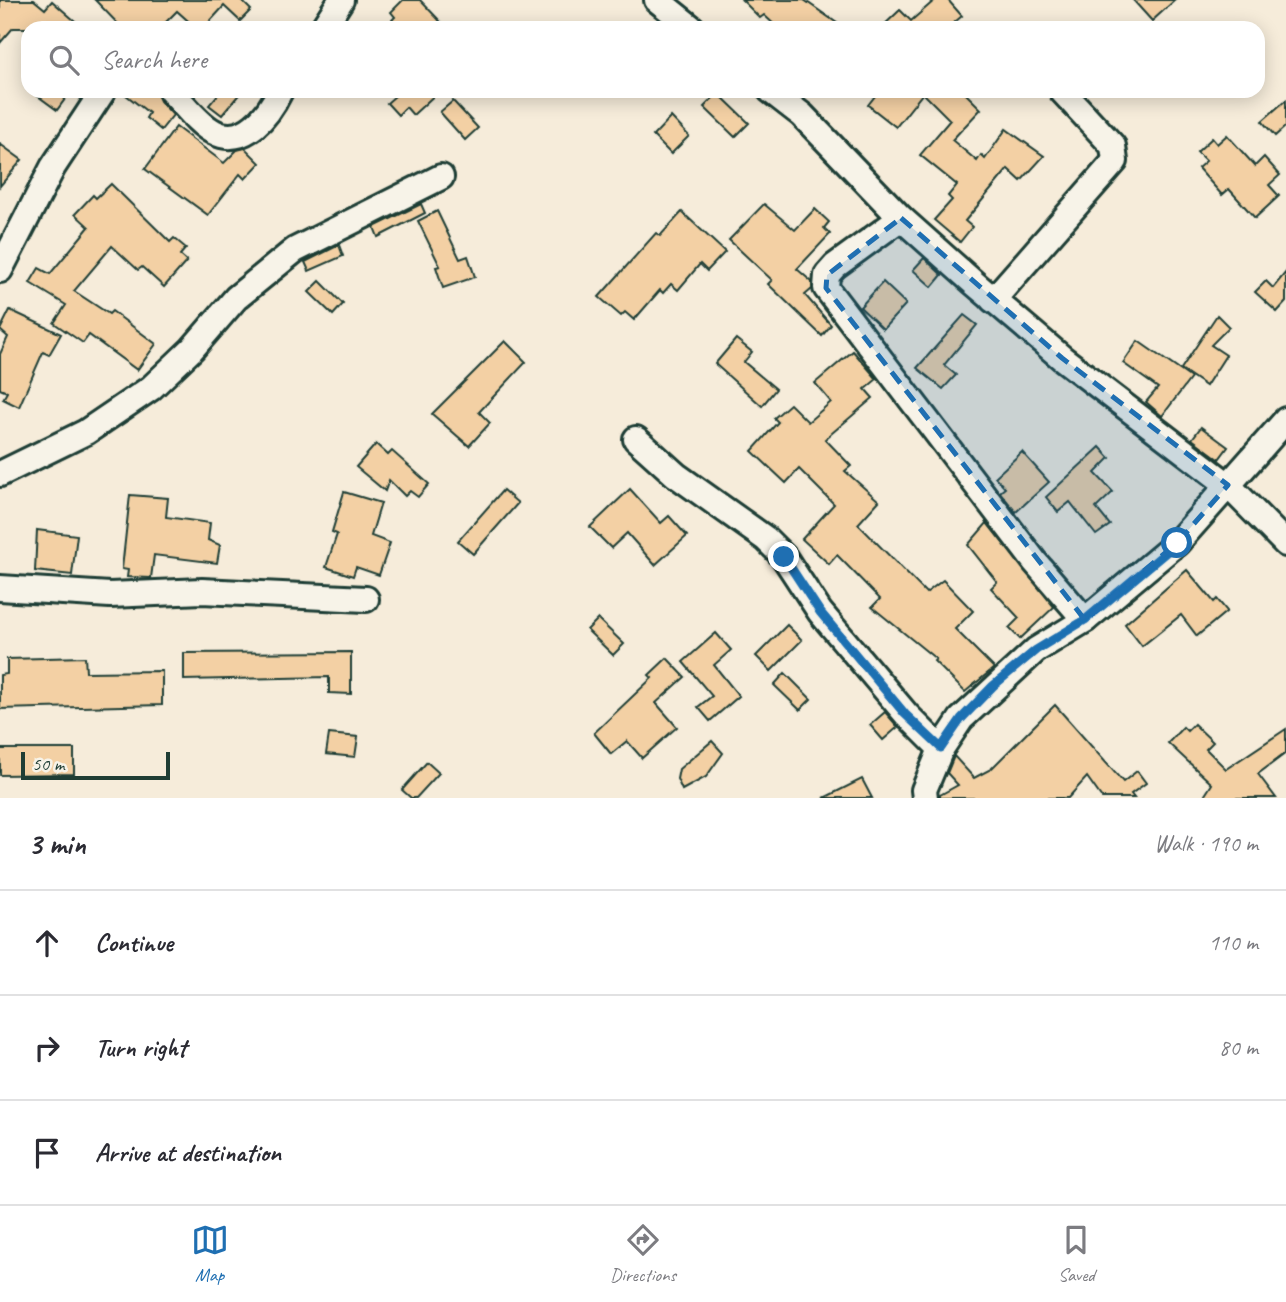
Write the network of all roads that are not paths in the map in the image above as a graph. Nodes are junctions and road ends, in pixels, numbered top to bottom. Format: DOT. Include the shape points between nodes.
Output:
graph roads {
  1 [pos="341,0"];
  2 [pos="656,0"];
  3 [pos="328,21"];
  4 [pos="683,21"];
  5 [pos="98,98"];
  6 [pos="178,98"];
  7 [pos="276,98"];
  8 [pos="780,98"];
  9 [pos="1068,98"];
  10 [pos="441,177"];
  11 [pos="901,218"];
  12 [pos="0,270"];
  13 [pos="993,300"];
  14 [pos="1286,420"];
  15 [pos="636,439"];
  16 [pos="0,474"];
  17 [pos="1228,485"];
  18 [pos="1286,544"];
  19 [pos="0,588"];
  20 [pos="366,600"];
  21 [pos="1085,620"];
  22 [pos="941,748"];
  23 [pos="925,798"];
  1 -- 3 [label="street"];
  2 -- 4 [label="street"];
  5 -- 12 [label="street" via="53,167"];
  6 -- 7 [label="street" via="214,132 235,136 265,117"];
  8 -- 11 [label="street"];
  9 -- 13 [label="street" via="1113,146 1115,161"];
  10 -- 16 [label="street" via="295,250 236,298 151,388 86,432"];
  11 -- 13 [label="street"];
  11 -- 21 [label="street" via="835,266 827,275 826,288"];
  13 -- 17 [label="street"];
  14 -- 17 [label="street"];
  15 -- 22 [label="street" via="784,557 820,612 905,714"];
  17 -- 18 [label="street"];
  17 -- 21 [label="street" via="1177,543"];
  19 -- 20 [label="street" via="110,596 202,592"];
  21 -- 22 [label="street" via="1036,650 993,686"];
  22 -- 23 [label="street"];
}
